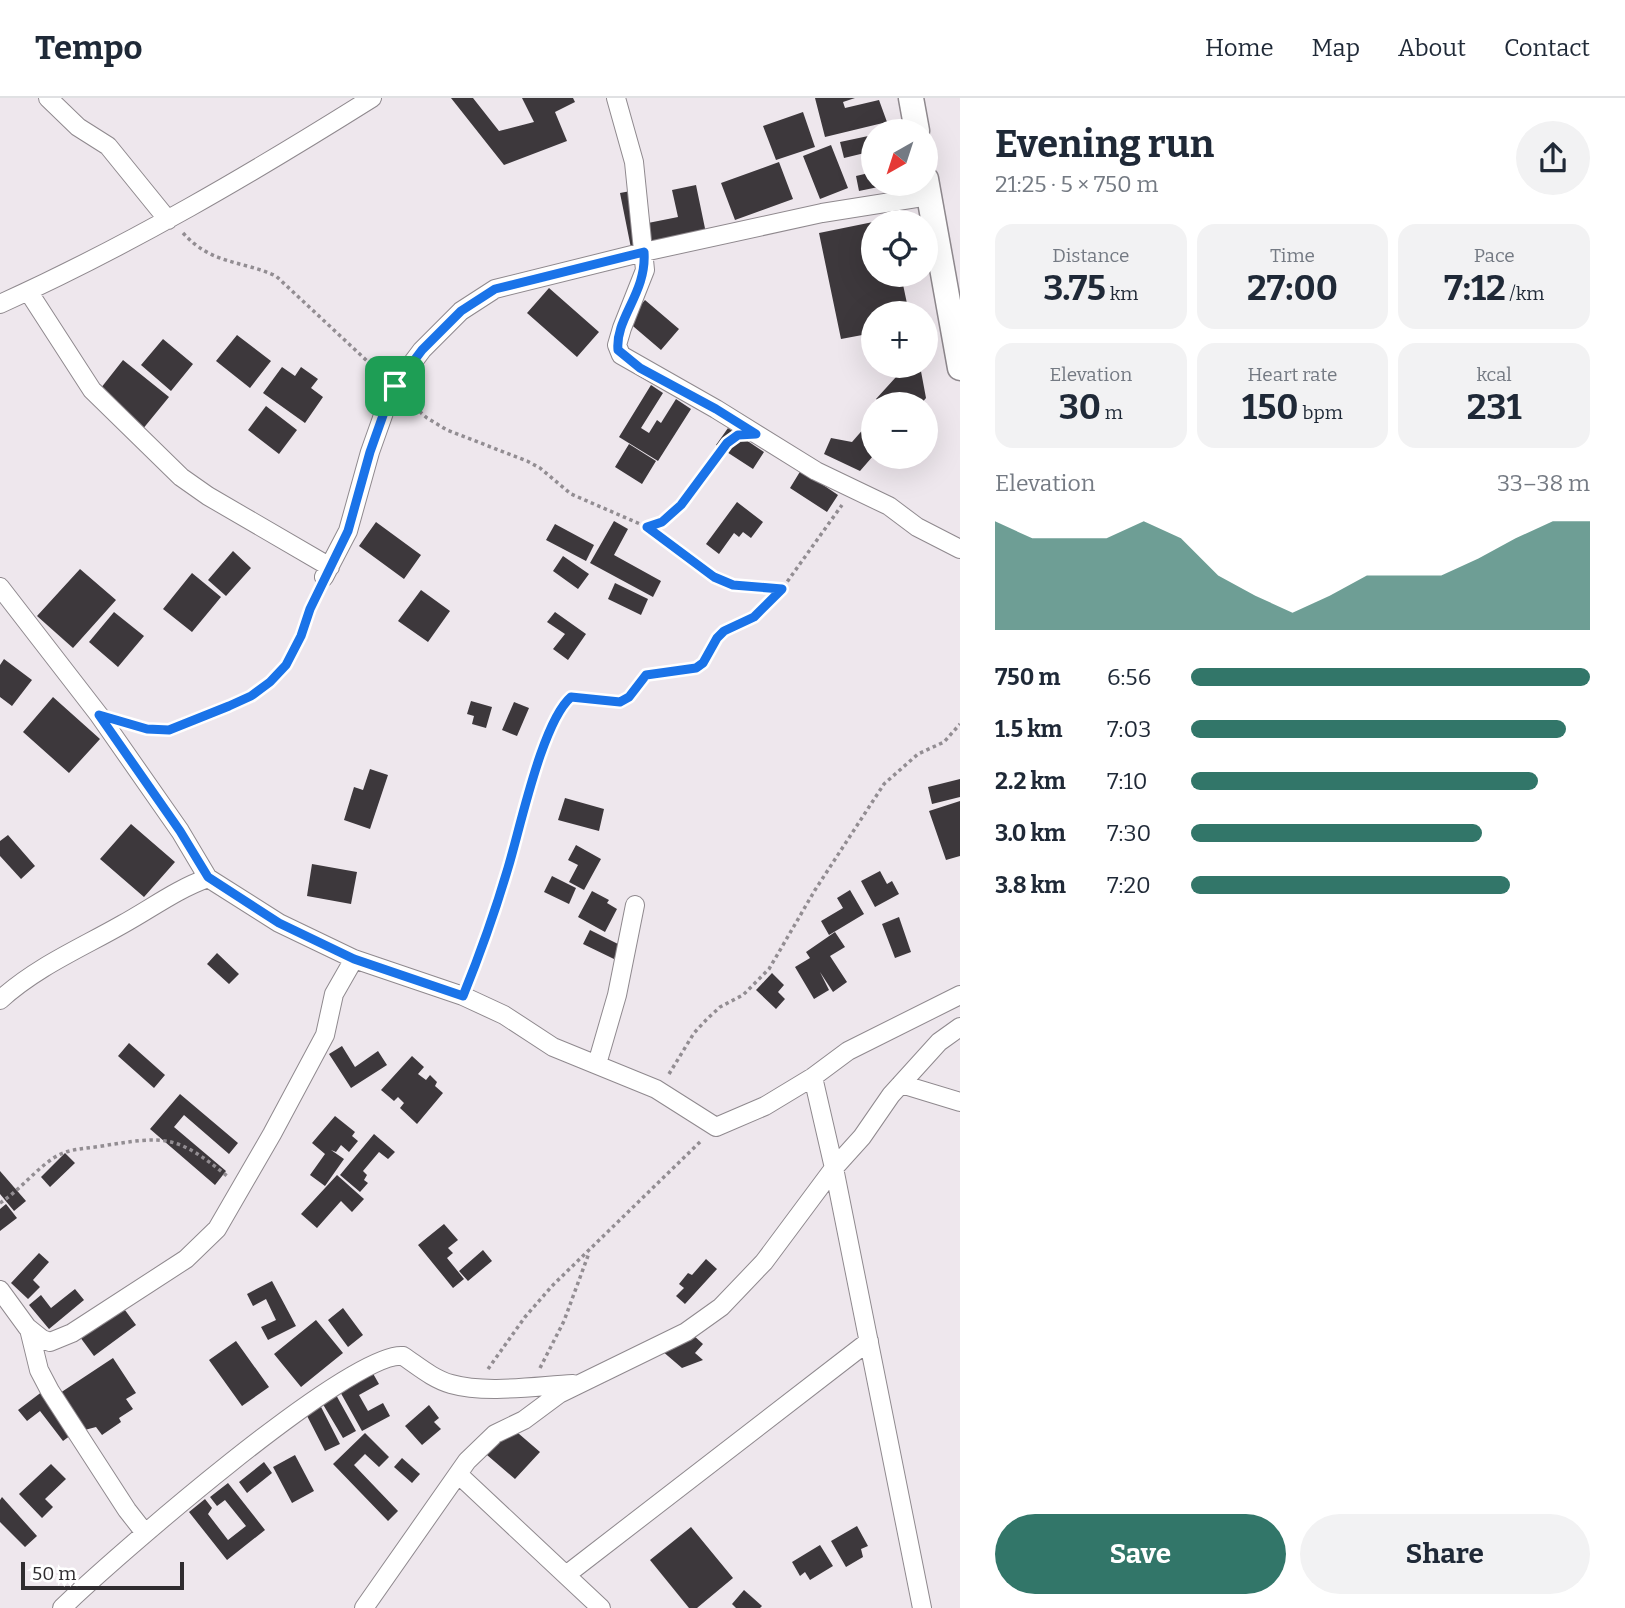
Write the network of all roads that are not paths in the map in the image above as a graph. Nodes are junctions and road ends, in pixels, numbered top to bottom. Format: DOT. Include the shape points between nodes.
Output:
graph roads {
  1 [pos="48,98"];
  2 [pos="372,98"];
  3 [pos="617,98"];
  4 [pos="911,98"];
  5 [pos="915,119"];
  6 [pos="893,196"];
  7 [pos="928,196"];
  8 [pos="169,220"];
  9 [pos="644,252"];
  10 [pos="28,291"];
  11 [pos="0,304"];
  12 [pos="960,368"];
  13 [pos="960,549"];
  14 [pos="0,587"];
  15 [pos="208,877"];
  16 [pos="635,905"];
  17 [pos="354,959"];
  18 [pos="960,995"];
  19 [pos="0,1000"];
  20 [pos="960,1027"];
  21 [pos="597,1064"];
  22 [pos="813,1077"];
  23 [pos="901,1084"];
  24 [pos="960,1101"];
  25 [pos="834,1168"];
  26 [pos="0,1290"];
  27 [pos="29,1328"];
  28 [pos="869,1341"];
  29 [pos="580,1383"];
  30 [pos="458,1474"];
  31 [pos="145,1533"];
  32 [pos="566,1575"];
  33 [pos="62,1608"];
  34 [pos="364,1608"];
  35 [pos="601,1608"];
  36 [pos="922,1608"];
  1 -- 8 [label="street" via="78,127 108,146"];
  2 -- 8 [label="street"];
  3 -- 9 [label="street" via="634,162"];
  4 -- 5 [label="street"];
  6 -- 9 [label="street"];
  7 -- 12 [label="street"];
  8 -- 10 [label="street"];
  9 -- 10 [label="street" via="495,289 461,311 422,350 393,388 348,531 327,572 181,477 92,390"];
  9 -- 13 [label="street" via="643,277 618,350 640,368 816,471 889,506"];
  10 -- 11 [label="street"];
  14 -- 15 [label="street" via="99,715"];
  15 -- 17 [label="street" via="279,923"];
  15 -- 19 [label="street" via="68,953"];
  16 -- 21 [label="street"];
  17 -- 21 [label="street" via="463,996 504,1015 552,1047"];
  17 -- 27 [label="street" via="334,994 320,1044 217,1229 186,1259 72,1333 50,1342"];
  18 -- 22 [label="street" via="848,1051"];
  20 -- 23 [label="street" via="939,1042"];
  21 -- 22 [label="street" via="659,1091 716,1127 765,1106"];
  22 -- 25 [label="street"];
  23 -- 24 [label="street"];
  23 -- 25 [label="street"];
  25 -- 28 [label="street"];
  25 -- 29 [label="street" via="764,1262 721,1307 686,1332"];
  26 -- 27 [label="street"];
  27 -- 31 [label="street" via="50,1391"];
  28 -- 32 [label="street"];
  28 -- 36 [label="street"];
  29 -- 30 [label="street" via="495,1434"];
  29 -- 31 [label="street" via="452,1385 403,1356 384,1357 298,1410"];
  30 -- 32 [label="street"];
  30 -- 34 [label="street"];
  31 -- 33 [label="street"];
  32 -- 35 [label="street"];
}
